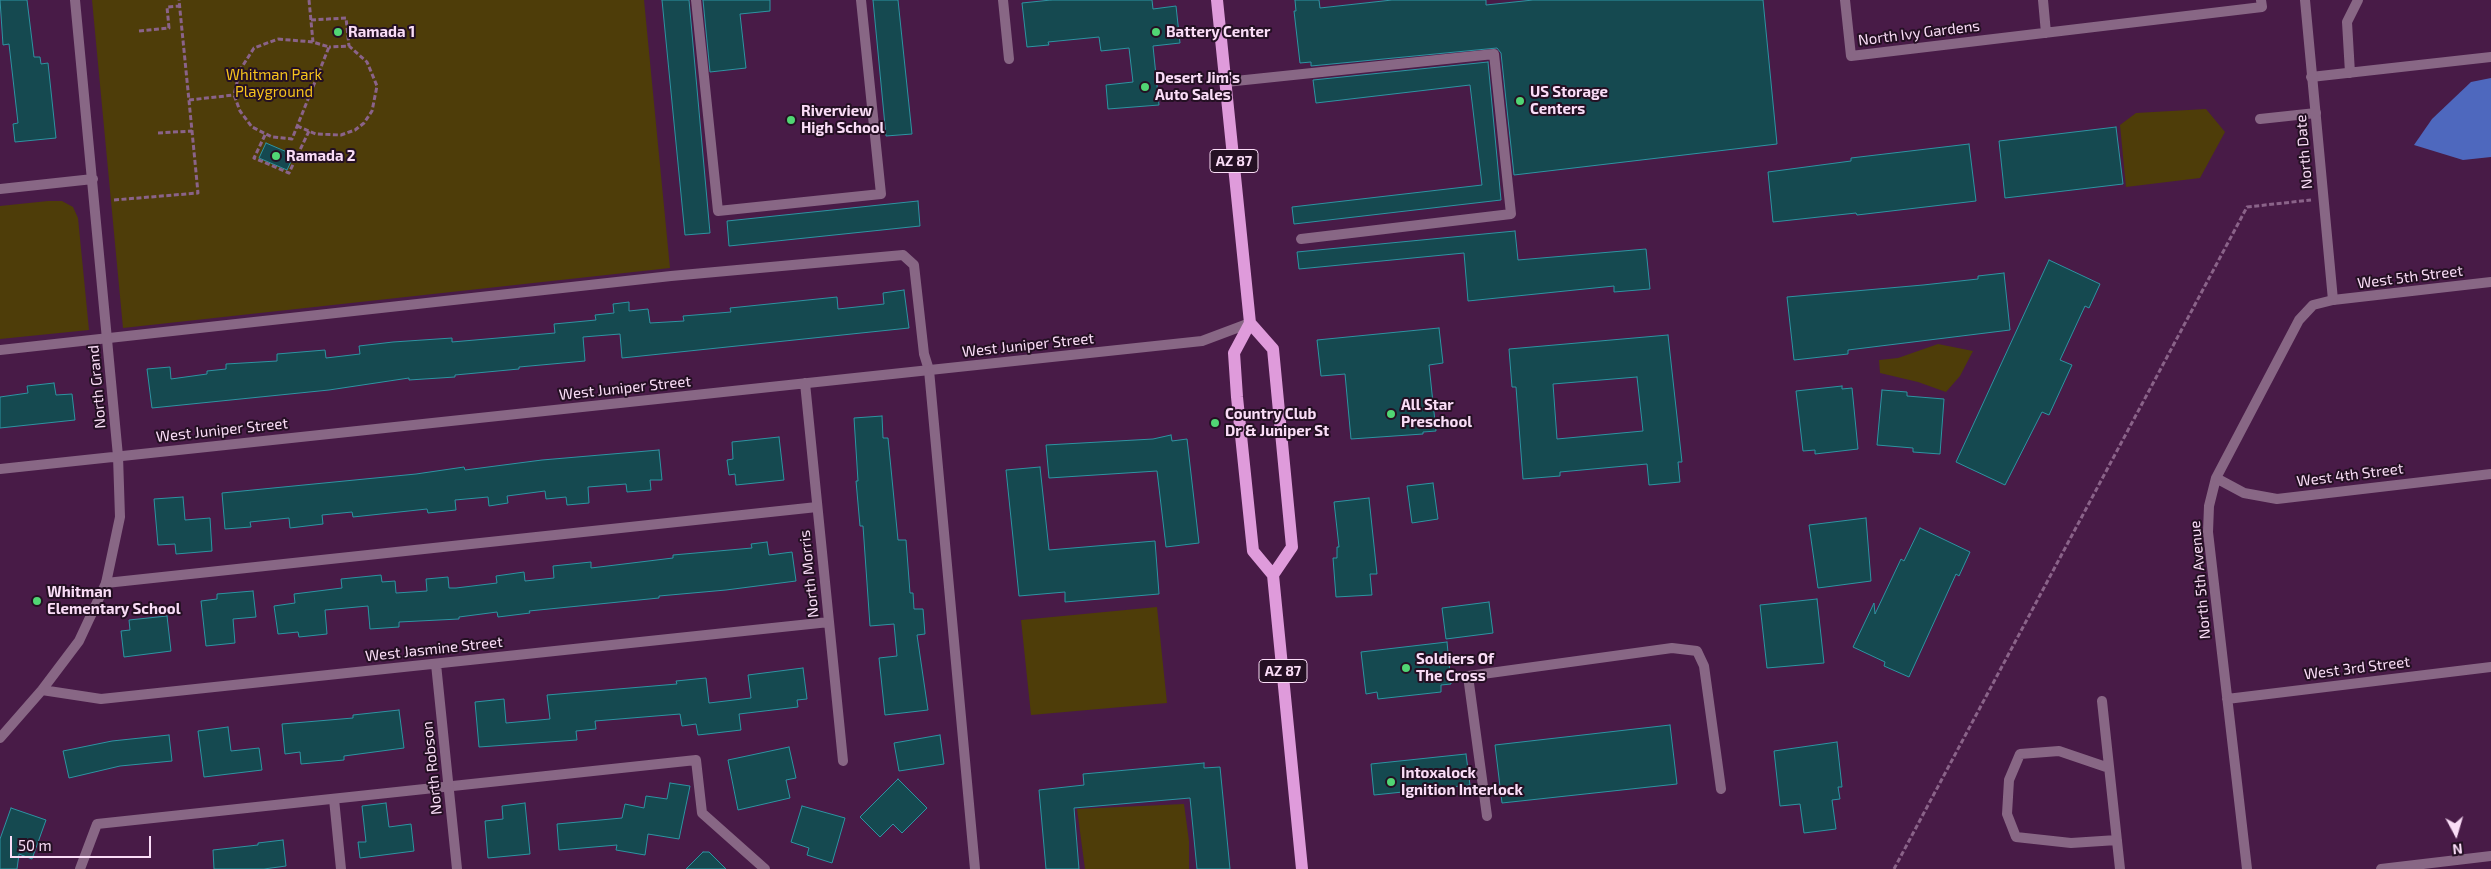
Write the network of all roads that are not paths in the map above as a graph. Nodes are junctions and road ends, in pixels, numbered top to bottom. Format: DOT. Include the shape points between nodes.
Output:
graph roads {
  1 [pos="75,0"];
  2 [pos="696,0"];
  3 [pos="861,0"];
  4 [pos="1003,0"];
  5 [pos="1217,0"];
  6 [pos="1845,0"];
  7 [pos="2043,0"];
  8 [pos="2253,0"];
  9 [pos="2305,0"];
  10 [pos="2358,0"];
  11 [pos="2262,4"];
  12 [pos="2046,33"];
  13 [pos="2491,57"];
  14 [pos="1008,58"];
  15 [pos="2350,73"];
  16 [pos="2311,77"];
  17 [pos="1226,82"];
  18 [pos="2316,113"];
  19 [pos="2260,119"];
  20 [pos="93,179"];
  21 [pos="0,190"];
  22 [pos="1301,239"];
  23 [pos="2491,282"];
  24 [pos="2333,300"];
  25 [pos="1250,323"];
  26 [pos="108,339"];
  27 [pos="0,350"];
  28 [pos="929,370"];
  29 [pos="805,383"];
  30 [pos="118,456"];
  31 [pos="0,469"];
  32 [pos="2491,474"];
  33 [pos="2216,478"];
  34 [pos="817,507"];
  35 [pos="1273,575"];
  36 [pos="106,583"];
  37 [pos="829,622"];
  38 [pos="436,664"];
  39 [pos="2491,667"];
  40 [pos="42,690"];
  41 [pos="2227,698"];
  42 [pos="2102,701"];
  43 [pos="2,734"];
  44 [pos="843,761"];
  45 [pos="2110,768"];
  46 [pos="448,786"];
  47 [pos="1721,789"];
  48 [pos="334,799"];
  49 [pos="1487,816"];
  50 [pos="2117,840"];
  51 [pos="2491,856"];
  52 [pos="80,869"];
  53 [pos="341,869"];
  54 [pos="457,869"];
  55 [pos="765,869"];
  56 [pos="975,869"];
  57 [pos="1302,869"];
  58 [pos="2120,869"];
  59 [pos="2247,869"];
  60 [pos="2381,869"];
  1 -- 20 [label="street, North Grand"];
  2 -- 3 [label="street" via="718,211 881,194"];
  4 -- 14 [label="street"];
  5 -- 17 [label="main road, AZ 87"];
  6 -- 12 [label="street, North Ivy Gardens" via="1851,56"];
  7 -- 12 [label="street"];
  8 -- 11 [label="street, North Ivy Gardens"];
  9 -- 16 [label="street, North Date"];
  10 -- 15 [label="street" via="2347,22"];
  11 -- 12 [label="street, North Ivy Gardens"];
  13 -- 15 [label="street"];
  15 -- 16 [label="street"];
  16 -- 18 [label="street, North Date"];
  17 -- 22 [label="street" via="1494,54 1511,214"];
  17 -- 25 [label="main road, AZ 87"];
  18 -- 19 [label="street"];
  18 -- 24 [label="street, North Date"];
  20 -- 21 [label="street"];
  20 -- 26 [label="street, North Grand"];
  23 -- 24 [label="street, West 5th Street"];
  24 -- 33 [label="street, North 5th Avenue" via="2313,305 2299,320"];
  25 -- 28 [label="street, West Juniper Street" via="1202,341"];
  25 -- 35 [label="main road" via="1234,352 1237,397 1253,551"];
  25 -- 35 [label="main road" via="1272,349 1292,547"];
  26 -- 27 [label="street"];
  26 -- 28 [label="street" via="670,276 903,255 914,265 924,354"];
  26 -- 30 [label="street, North Grand"];
  28 -- 29 [label="street, West Juniper Street"];
  28 -- 56 [label="street"];
  29 -- 30 [label="street, West Juniper Street"];
  29 -- 34 [label="street, North Morris"];
  30 -- 31 [label="street, West Juniper Street"];
  30 -- 36 [label="street, North Grand" via="120,517"];
  32 -- 33 [label="street, West 4th Street" via="2277,498 2244,493"];
  33 -- 41 [label="street, North 5th Avenue" via="2209,506 2208,532"];
  34 -- 36 [label="street"];
  34 -- 37 [label="street, North Morris"];
  35 -- 57 [label="main road, AZ 87"];
  36 -- 40 [label="street, North Grand" via="79,641"];
  37 -- 38 [label="street, West Jasmine Street"];
  37 -- 44 [label="street, North Morris"];
  38 -- 40 [label="street, West Jasmine Street" via="101,699"];
  38 -- 46 [label="street, North Robson"];
  39 -- 41 [label="street, West 3rd Street"];
  40 -- 43 [label="street, North Grand"];
  41 -- 59 [label="street, North 5th Avenue"];
  42 -- 45 [label="street"];
  45 -- 50 [label="street"];
  45 -- 50 [label="street" via="2060,751 2020,754 2009,780 2007,814 2016,837 2071,844"];
  46 -- 48 [label="street"];
  46 -- 54 [label="street, North Robson"];
  46 -- 55 [label="street" via="696,760 702,813"];
  47 -- 49 [label="street" via="1704,666 1697,652 1672,648 1468,676"];
  48 -- 52 [label="street" via="97,824"];
  48 -- 53 [label="street"];
  50 -- 58 [label="street"];
  51 -- 60 [label="street"];
}
